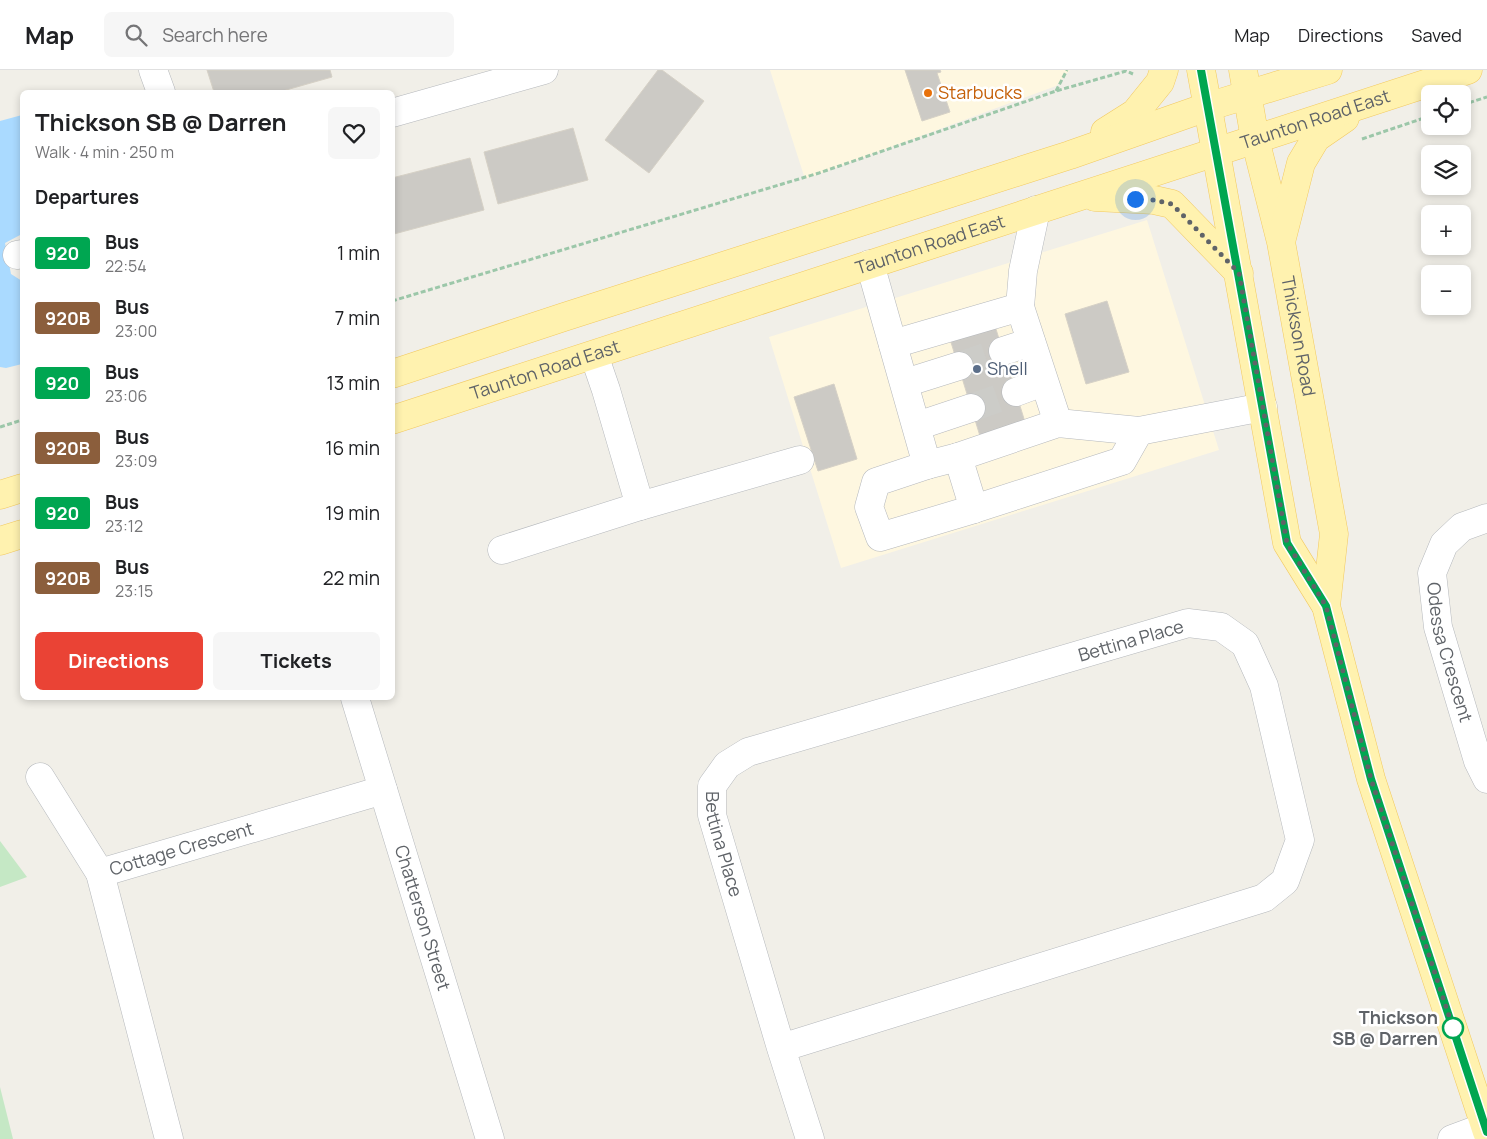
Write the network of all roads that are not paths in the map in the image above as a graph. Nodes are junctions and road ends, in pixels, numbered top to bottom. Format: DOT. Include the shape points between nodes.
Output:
graph roads {
  1 [pos="153,70"];
  2 [pos="544,70"];
  3 [pos="1201,70"];
  4 [pos="1328,70"];
  5 [pos="1468,70"];
  6 [pos="1162,76"];
  7 [pos="1245,82"];
  8 [pos="160,90"];
  9 [pos="1369,102"];
  10 [pos="1207,107"];
  11 [pos="395,112"];
  12 [pos="1255,139"];
  13 [pos="1215,152"];
  14 [pos="1070,155"];
  15 [pos="1081,196"];
  16 [pos="1036,210"];
  17 [pos="1281,242"];
  18 [pos="870,264"];
  19 [pos="1239,273"];
  20 [pos="1020,307"];
  21 [pos="1031,342"];
  22 [pos="893,344"];
  23 [pos="1003,351"];
  24 [pos="594,355"];
  25 [pos="958,366"];
  26 [pos="395,373"];
  27 [pos="1043,382"];
  28 [pos="905,383"];
  29 [pos="1016,392"];
  30 [pos="1263,407"];
  31 [pos="972,408"];
  32 [pos="395,419"];
  33 [pos="1058,423"];
  34 [pos="917,426"];
  35 [pos="1139,431"];
  36 [pos="958,457"];
  37 [pos="800,460"];
  38 [pos="927,465"];
  39 [pos="20,489"];
  40 [pos="0,495"];
  41 [pos="640,506"];
  42 [pos="974,509"];
  43 [pos="1487,518"];
  44 [pos="20,535"];
  45 [pos="0,541"];
  46 [pos="502,550"];
  47 [pos="1326,606"];
  48 [pos="356,700"];
  49 [pos="40,777"];
  50 [pos="1487,779"];
  51 [pos="384,790"];
  52 [pos="100,873"];
  53 [pos="781,1048"];
  54 [pos="1486,1128"];
  55 [pos="169,1139"];
  56 [pos="490,1139"];
  57 [pos="810,1139"];
  58 [pos="1452,1139"];
  1 -- 8 [label="street"];
  2 -- 11 [label="street"];
  3 -- 10 [label="main road, Thickson Road"];
  4 -- 7 [label="main road"];
  5 -- 9 [label="main road, Taunton Road East"];
  6 -- 14 [label="main road" via="1135,114"];
  7 -- 10 [label="main road"];
  7 -- 12 [label="main road, Thickson Road"];
  9 -- 12 [label="main road, Taunton Road East"];
  9 -- 17 [label="main road" via="1316,138 1301,163"];
  10 -- 13 [label="main road, Thickson Road"];
  10 -- 14 [label="main road"];
  12 -- 13 [label="main road, Taunton Road East"];
  12 -- 17 [label="main road, Thickson Road"];
  13 -- 15 [label="main road, Taunton Road East"];
  13 -- 19 [label="main road, Thickson Road"];
  14 -- 26 [label="main road"];
  15 -- 16 [label="main road, Taunton Road East"];
  15 -- 19 [label="main road" via="1172,204"];
  16 -- 18 [label="main road, Taunton Road East"];
  16 -- 20 [label="street" via="1023,271"];
  17 -- 47 [label="main road, Thickson Road" via="1334,534"];
  18 -- 22 [label="street"];
  18 -- 24 [label="main road, Taunton Road East"];
  19 -- 30 [label="main road, Thickson Road"];
  20 -- 21 [label="street"];
  20 -- 22 [label="street"];
  21 -- 23 [label="street"];
  21 -- 27 [label="street"];
  22 -- 28 [label="street"];
  24 -- 32 [label="main road, Taunton Road East"];
  24 -- 41 [label="street"];
  25 -- 28 [label="street"];
  27 -- 29 [label="street"];
  27 -- 33 [label="street"];
  28 -- 34 [label="street"];
  30 -- 35 [label="street"];
  30 -- 47 [label="main road, Thickson Road" via="1287,543"];
  31 -- 34 [label="street"];
  33 -- 35 [label="street"];
  33 -- 36 [label="street"];
  34 -- 38 [label="street"];
  35 -- 42 [label="street" via="1122,461"];
  36 -- 38 [label="street"];
  36 -- 42 [label="street"];
  37 -- 41 [label="street"];
  38 -- 42 [label="street" via="876,482 869,508 880,538"];
  39 -- 40 [label="main road"];
  41 -- 46 [label="street"];
  43 -- 50 [label="street, Odessa Crescent" via="1462,527 1444,544 1432,573 1438,627 1478,761"];
  44 -- 45 [label="main road"];
  47 -- 54 [label="main road, Thickson Road" via="1371,779"];
  48 -- 51 [label="street, Chatterson Street"];
  49 -- 52 [label="street"];
  51 -- 52 [label="street, Cottage Crescent"];
  51 -- 56 [label="street, Chatterson Street"];
  52 -- 55 [label="street, Cottage Crescent"];
  53 -- 53 [label="street, Bettina Place" via="1264,898 1285,882 1300,840 1264,686 1246,644 1221,627 1188,623 748,752 727,765 712,786 712,815"];
  53 -- 57 [label="street, Bettina Place"];
  54 -- 58 [label="street"];
}
